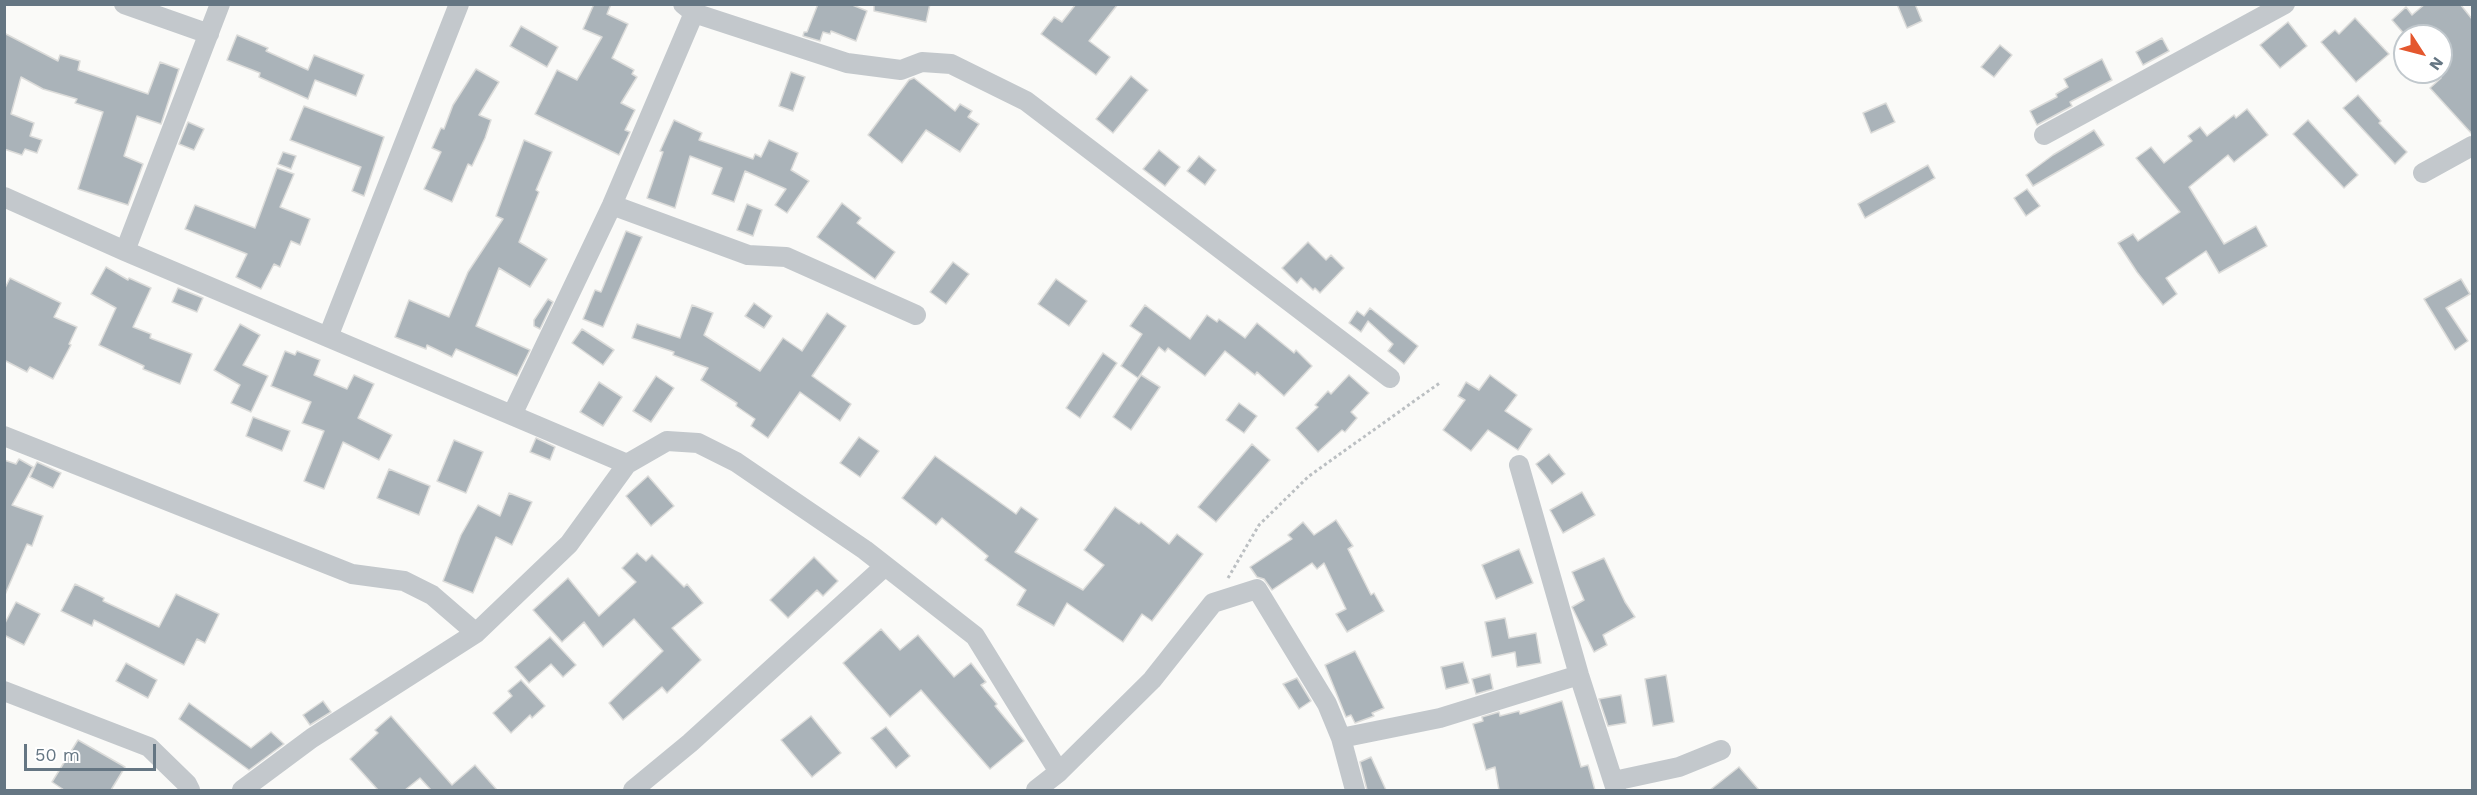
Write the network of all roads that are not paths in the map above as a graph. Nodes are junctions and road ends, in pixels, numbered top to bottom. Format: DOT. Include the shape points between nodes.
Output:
graph roads {
  1 [pos="124,4"];
  2 [pos="220,4"];
  3 [pos="459,4"];
  4 [pos="2285,4"];
  5 [pos="688,9"];
  6 [pos="208,34"];
  7 [pos="2044,135"];
  8 [pos="2472,146"];
  9 [pos="2423,173"];
  10 [pos="4,197"];
  11 [pos="612,205"];
  12 [pos="125,251"];
  13 [pos="916,315"];
  14 [pos="328,337"];
  15 [pos="1390,378"];
  16 [pos="513,415"];
  17 [pos="4,436"];
  18 [pos="627,464"];
  19 [pos="1519,465"];
  20 [pos="884,567"];
  21 [pos="476,633"];
  22 [pos="1580,675"];
  23 [pos="4,691"];
  24 [pos="1341,738"];
  25 [pos="1721,750"];
  26 [pos="1059,772"];
  27 [pos="1615,786"];
  28 [pos="190,790"];
  29 [pos="242,790"];
  30 [pos="633,790"];
  31 [pos="1036,790"];
  32 [pos="1355,790"];
  1 -- 6 [label="street"];
  2 -- 6 [label="street"];
  3 -- 14 [label="street"];
  4 -- 7 [label="street"];
  5 -- 11 [label="street"];
  5 -- 15 [label="street" via="847,63 901,70 922,62 951,64 1026,101"];
  6 -- 12 [label="street"];
  8 -- 9 [label="street"];
  10 -- 12 [label="street"];
  11 -- 13 [label="street" via="748,255 786,257"];
  11 -- 16 [label="street"];
  12 -- 14 [label="street"];
  14 -- 16 [label="street"];
  16 -- 18 [label="street"];
  17 -- 21 [label="street" via="352,574 404,580 432,596"];
  18 -- 20 [label="street" via="667,441 698,443 736,462"];
  18 -- 21 [label="street" via="569,544"];
  19 -- 22 [label="street"];
  20 -- 26 [label="street" via="975,636"];
  20 -- 30 [label="street"];
  21 -- 29 [label="street" via="312,738"];
  22 -- 24 [label="street" via="1440,718"];
  22 -- 27 [label="street"];
  23 -- 28 [label="street" via="148,747"];
  24 -- 26 [label="street" via="1327,704 1257,590 1214,603 1152,680"];
  24 -- 32 [label="street"];
  25 -- 27 [label="street"];
  26 -- 31 [label="street"];
}
